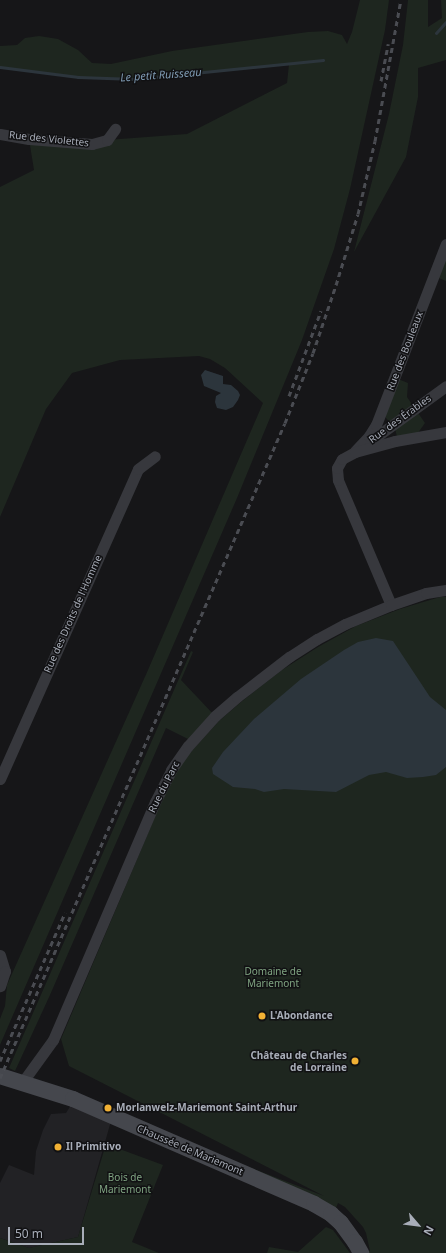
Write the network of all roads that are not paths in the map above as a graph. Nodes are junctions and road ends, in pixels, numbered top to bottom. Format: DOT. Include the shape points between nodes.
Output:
graph roads {
  1 [pos="115,129"];
  2 [pos="0,134"];
  3 [pos="446,244"];
  4 [pos="446,386"];
  5 [pos="446,432"];
  6 [pos="355,452"];
  7 [pos="156,456"];
  8 [pos="446,590"];
  9 [pos="390,605"];
  10 [pos="0,779"];
  11 [pos="0,955"];
  12 [pos="0,986"];
  13 [pos="0,1076"];
  14 [pos="23,1085"];
  15 [pos="361,1253"];
  1 -- 2 [label="street, Rue des Violettes" via="108,140 92,144 53,142"];
  3 -- 6 [label="street, Rue des Bouleaux" via="376,425 370,436"];
  4 -- 6 [label="street, Rue des Érables"];
  5 -- 6 [label="street, Rue des Bouleaux" via="395,441"];
  6 -- 9 [label="street, Rue des Bouleaux" via="342,459 337,474"];
  7 -- 10 [label="street, Rue des Droits de l'Homme" via="138,469"];
  8 -- 9 [label="street, Rue du Parc" via="426,593"];
  9 -- 14 [label="street, Rue du Parc" via="345,624 289,657 215,716 188,746 171,770 155,802 53,1040"];
  11 -- 12 [label="street" via="5,971"];
  13 -- 14 [label="street, Chaussée de Mariemont"];
  14 -- 15 [label="street, Chaussée de Mariemont" via="73,1099 314,1204 336,1218"];
}
